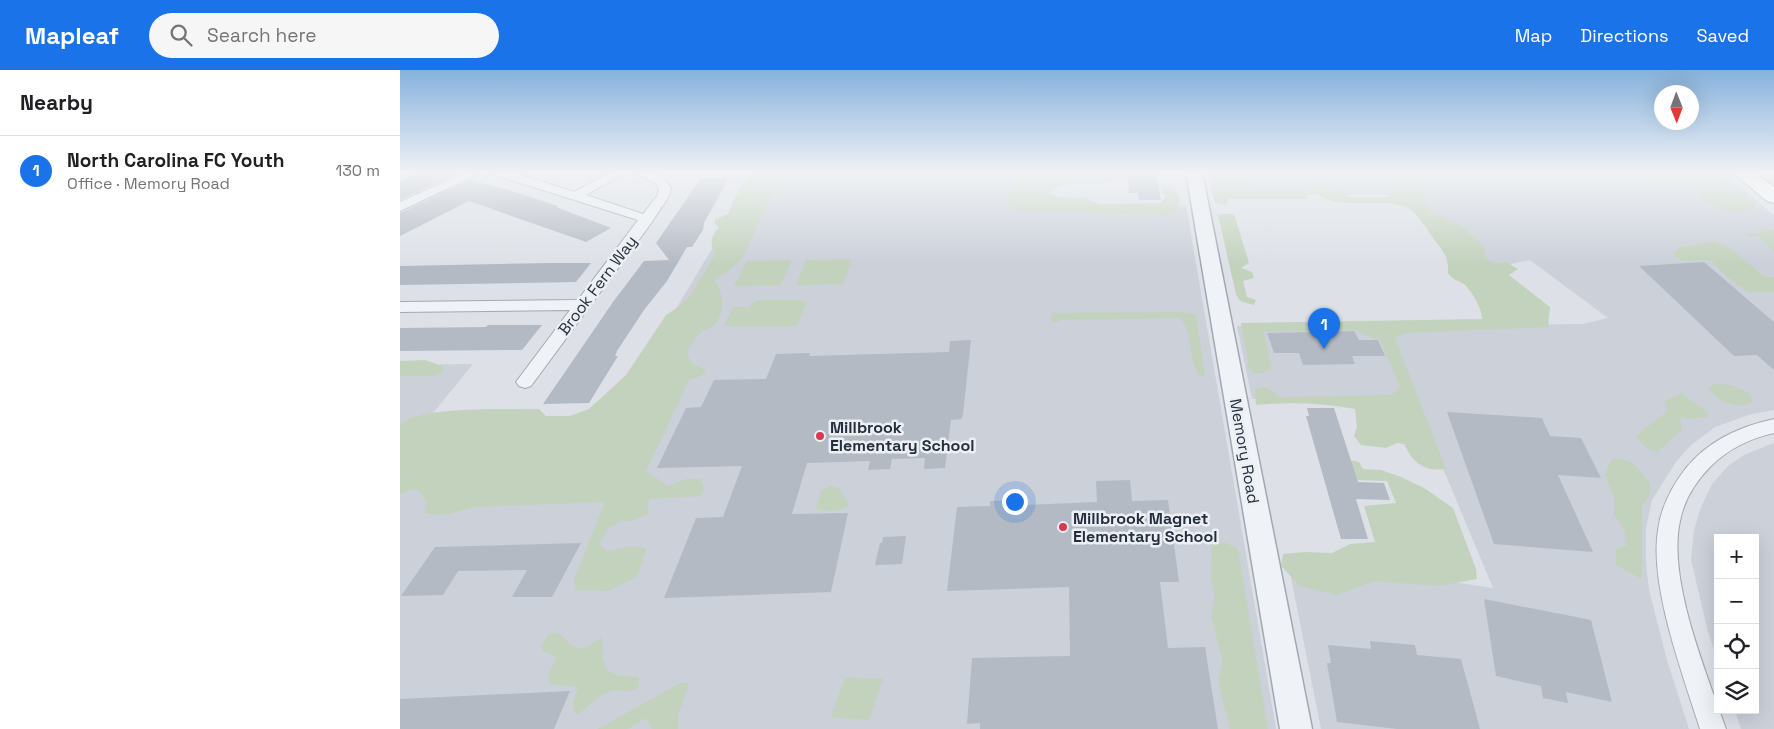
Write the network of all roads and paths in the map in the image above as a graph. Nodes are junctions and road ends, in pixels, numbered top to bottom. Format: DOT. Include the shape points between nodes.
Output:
graph roads {
  1 [pos="596,203"];
  2 [pos="658,203"];
  3 [pos="1200,203"];
  4 [pos="647,219"];
  5 [pos="582,305"];
  6 [pos="400,307"];
  7 [pos="525,382"];
  8 [pos="1774,426"];
  9 [pos="1296,729"];
  10 [pos="1713,729"];
  1 -- 4 [label="street"];
  2 -- 4 [label="street, Brook Fern Way"];
  3 -- 9 [label="street, Memory Road"];
  4 -- 5 [label="street, Brook Fern Way"];
  5 -- 6 [label="street"];
  5 -- 7 [label="street, Brook Fern Way"];
  8 -- 10 [label="street" via="1712,452 1692,473 1675,503 1668,531 1668,562 1675,604"];
}
